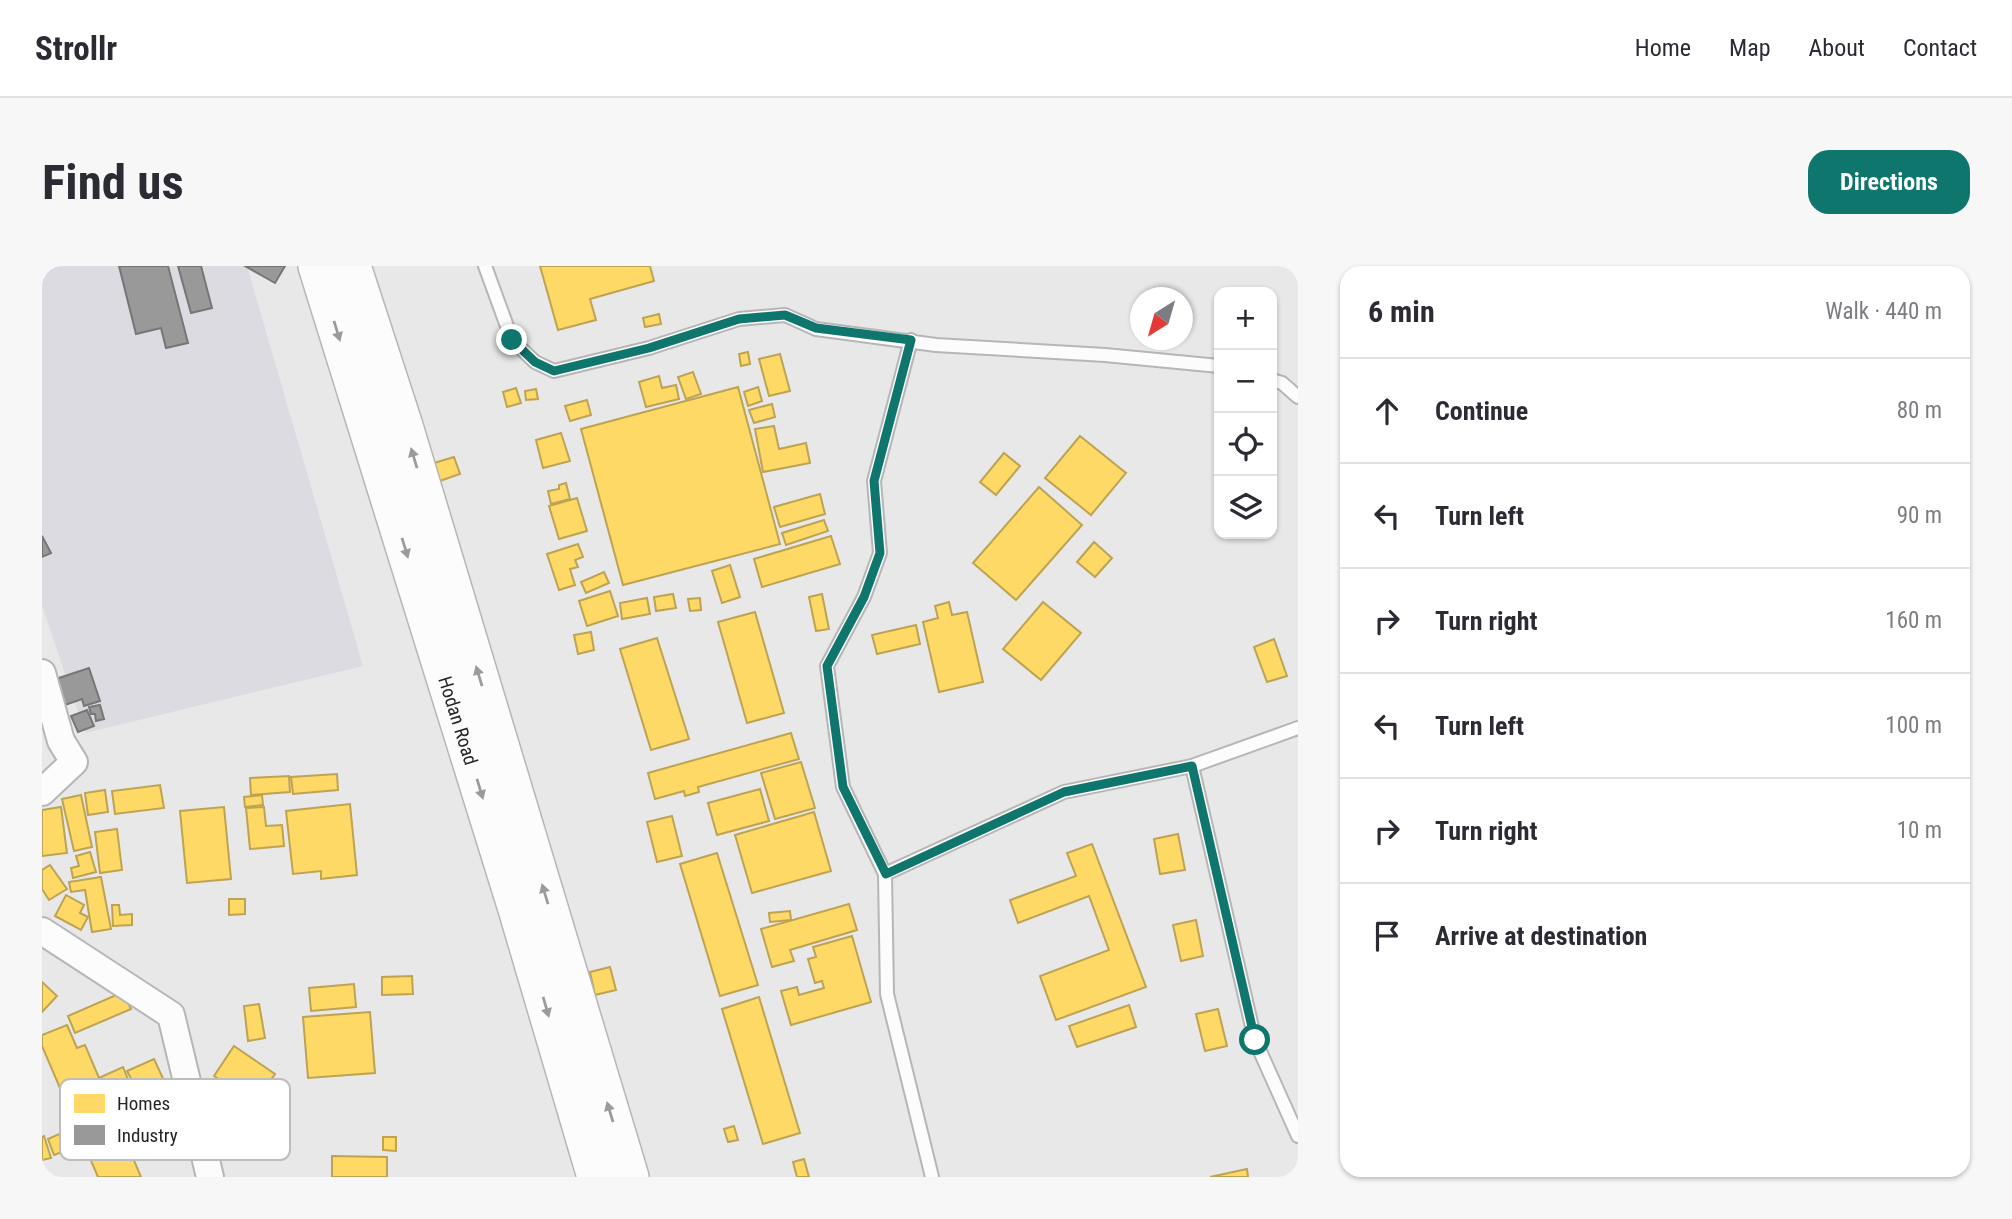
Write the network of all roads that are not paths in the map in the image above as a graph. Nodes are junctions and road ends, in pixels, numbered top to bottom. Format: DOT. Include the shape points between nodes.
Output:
graph roads {
  1 [pos="317,266"];
  2 [pos="352,266"];
  3 [pos="485,266"];
  4 [pos="911,340"];
  5 [pos="1214,366"];
  6 [pos="1277,382"];
  7 [pos="1298,397"];
  8 [pos="42,673"];
  9 [pos="1298,727"];
  10 [pos="1192,766"];
  11 [pos="42,792"];
  12 [pos="886,874"];
  13 [pos="42,931"];
  14 [pos="186,1079"];
  15 [pos="1298,1136"];
  16 [pos="596,1177"];
  17 [pos="630,1177"];
  18 [pos="932,1177"];
  1 -- 16 [label="main road, Hodan Road, one-way"];
  17 -- 2 [label="main road, Hodan Road, one-way"];
  3 -- 4 [label="lane" via="512,340 535,362 554,371 649,348 739,319 785,315 816,328"];
  4 -- 5 [label="lane"];
  4 -- 12 [label="lane" via="874,481 880,553 864,597 827,666 843,787"];
  6 -- 7 [label="lane"];
  8 -- 11 [label="street" via="61,741 74,762"];
  9 -- 10 [label="lane"];
  10 -- 12 [label="lane" via="1064,792"];
  10 -- 15 [label="lane" via="1255,1040"];
  12 -- 18 [label="lane" via="887,994"];
  13 -- 14 [label="street" via="171,1015"];
}
